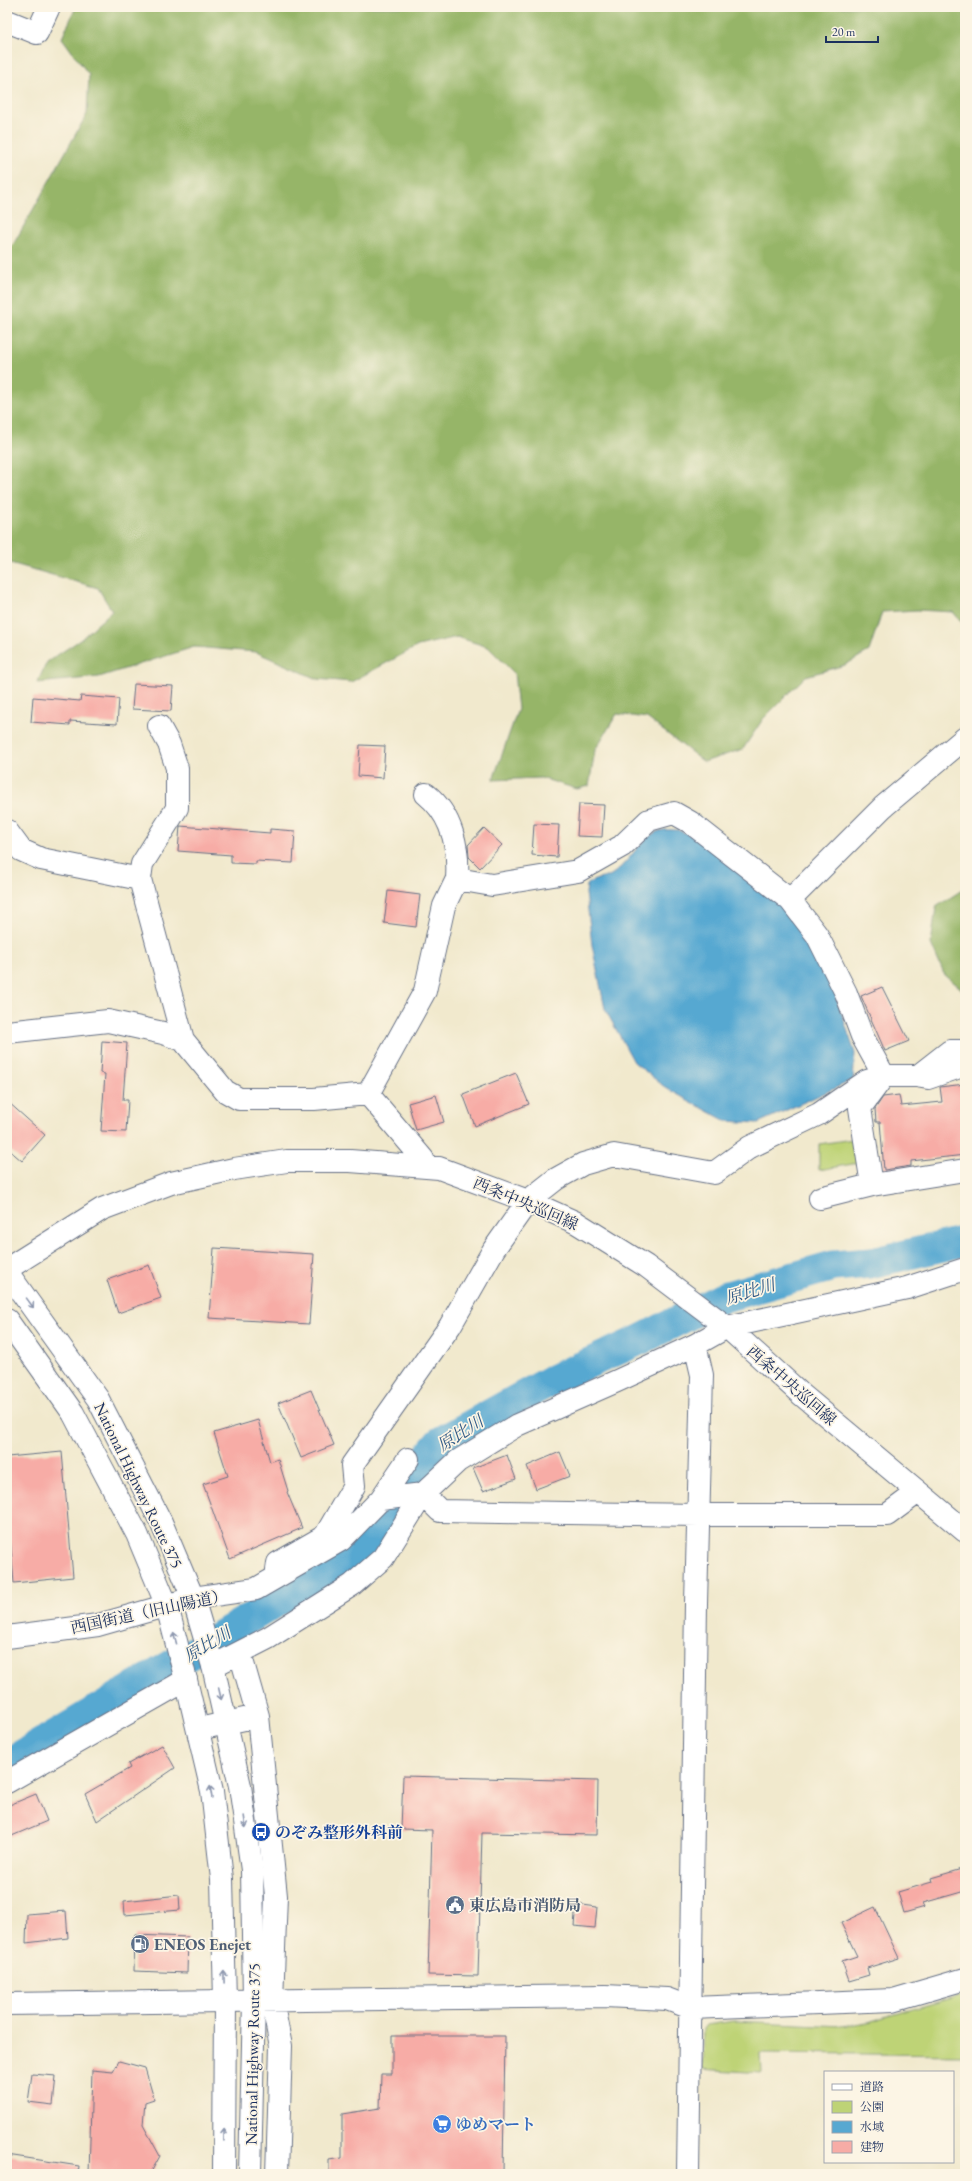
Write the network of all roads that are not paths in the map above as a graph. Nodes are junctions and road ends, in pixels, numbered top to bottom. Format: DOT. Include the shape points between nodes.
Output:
graph roads {
  1 [pos="49,7"];
  2 [pos="7,20"];
  3 [pos="159,726"];
  4 [pos="965,738"];
  5 [pos="426,794"];
  6 [pos="7,831"];
  7 [pos="140,879"];
  8 [pos="457,879"];
  9 [pos="790,900"];
  10 [pos="7,1032"];
  11 [pos="183,1040"];
  12 [pos="965,1051"];
  13 [pos="965,1065"];
  14 [pos="884,1076"];
  15 [pos="918,1076"];
  16 [pos="368,1094"];
  17 [pos="426,1167"];
  18 [pos="965,1170"];
  19 [pos="872,1185"];
  20 [pos="820,1198"];
  21 [pos="528,1200"];
  22 [pos="965,1269"];
  23 [pos="7,1270"];
  24 [pos="7,1320"];
  25 [pos="722,1323"];
  26 [pos="695,1345"];
  27 [pos="408,1459"];
  28 [pos="918,1492"];
  29 [pos="423,1494"];
  30 [pos="381,1499"];
  31 [pos="698,1515"];
  32 [pos="965,1531"];
  33 [pos="276,1577"];
  34 [pos="193,1598"];
  35 [pos="167,1606"];
  36 [pos="7,1637"];
  37 [pos="240,1653"];
  38 [pos="213,1666"];
  39 [pos="186,1680"];
  40 [pos="258,1716"];
  41 [pos="226,1722"];
  42 [pos="198,1729"];
  43 [pos="7,1782"];
  44 [pos="965,1979"];
  45 [pos="225,2001"];
  46 [pos="263,2001"];
  47 [pos="7,2004"];
  48 [pos="691,2008"];
  49 [pos="224,2174"];
  50 [pos="250,2174"];
  51 [pos="277,2174"];
  52 [pos="688,2174"];
  1 -- 2 [label="main road" via="37,33"];
  3 -- 7 [label="main road" via="169,744 177,768 177,808 142,864"];
  4 -- 9 [label="main road" via="882,807"];
  5 -- 8 [label="main road" via="434,800 452,828 458,862"];
  6 -- 7 [label="main road" via="21,850 41,859"];
  7 -- 11 [label="main road"];
  8 -- 9 [label="main road" via="492,885 578,871 622,846 649,820 674,813 690,822"];
  8 -- 16 [label="main road" via="444,906 425,991"];
  9 -- 14 [label="main road" via="817,935 846,993 862,1036"];
  10 -- 11 [label="main road" via="108,1021"];
  11 -- 16 [label="main road" via="225,1092 239,1099 314,1099"];
  12 -- 15 [label="main road" via="950,1051"];
  13 -- 15 [label="main road" via="928,1078"];
  14 -- 15 [label="main road"];
  14 -- 19 [label="main road" via="860,1108"];
  14 -- 21 [label="main road" via="867,1081 819,1114 750,1147 714,1173 614,1155 583,1164 556,1179"];
  16 -- 17 [label="main road" via="423,1159"];
  17 -- 21 [label="main road, 西条中央巡回線" via="439,1168"];
  17 -- 23 [label="main road, 西条中央巡回線" via="350,1160 287,1161 234,1169 171,1183 102,1209"];
  18 -- 19 [label="main road"];
  19 -- 20 [label="main road"];
  21 -- 25 [label="main road, 西条中央巡回線" via="577,1223 646,1266"];
  21 -- 33 [label="main road" via="494,1249 450,1326 352,1465 354,1486 325,1536 278,1563"];
  22 -- 25 [label="main road" via="907,1288"];
  23 -- 34 [label="main road, National Highway Route 375, one-way" via="98,1399 161,1522"];
  24 -- 35 [label="main road, National Highway Route 375" via="73,1414 137,1534"];
  25 -- 26 [label="main road"];
  25 -- 28 [label="main road, 西条中央巡回線" via="802,1396"];
  26 -- 29 [label="main road" via="517,1425 458,1461"];
  26 -- 31 [label="main road" via="702,1375"];
  27 -- 30 [label="main road, 西国街道（旧山陽道）"];
  28 -- 31 [label="main road" via="887,1515"];
  28 -- 32 [label="main road, 西条中央巡回線"];
  29 -- 30 [label="main road"];
  29 -- 31 [label="main road" via="440,1511"];
  29 -- 37 [label="main road" via="383,1558 352,1585"];
  30 -- 33 [label="main road, 西国街道（旧山陽道）" via="341,1540"];
  31 -- 48 [label="main road"];
  33 -- 34 [label="main road, 西国街道（旧山陽道）" via="256,1589"];
  34 -- 35 [label="main road, 西国街道（旧山陽道）"];
  34 -- 38 [label="main road, National Highway Route 375"];
  35 -- 36 [label="main road, 西国街道（旧山陽道）" via="98,1625"];
  39 -- 35 [label="main road, National Highway Route 375, one-way"];
  37 -- 38 [label="main road"];
  37 -- 40 [label="main road"];
  38 -- 41 [label="main road, National Highway Route 375, one-way"];
  39 -- 42 [label="main road, National Highway Route 375"];
  39 -- 43 [label="main road"];
  40 -- 41 [label="main road"];
  40 -- 46 [label="main road" via="276,1896"];
  41 -- 42 [label="main road"];
  41 -- 46 [label="main road, National Highway Route 375, one-way" via="240,1786 252,1870"];
  45 -- 42 [label="main road, National Highway Route 375, one-way" via="222,1879 212,1791"];
  44 -- 48 [label="main road" via="893,2000"];
  45 -- 46 [label="main road"];
  45 -- 47 [label="main road"];
  49 -- 45 [label="main road, National Highway Route 375, one-way"];
  46 -- 48 [label="main road" via="605,1996 667,1998"];
  46 -- 50 [label="main road, National Highway Route 375"];
  46 -- 51 [label="main road" via="281,2046"];
  48 -- 52 [label="main road"];
}
